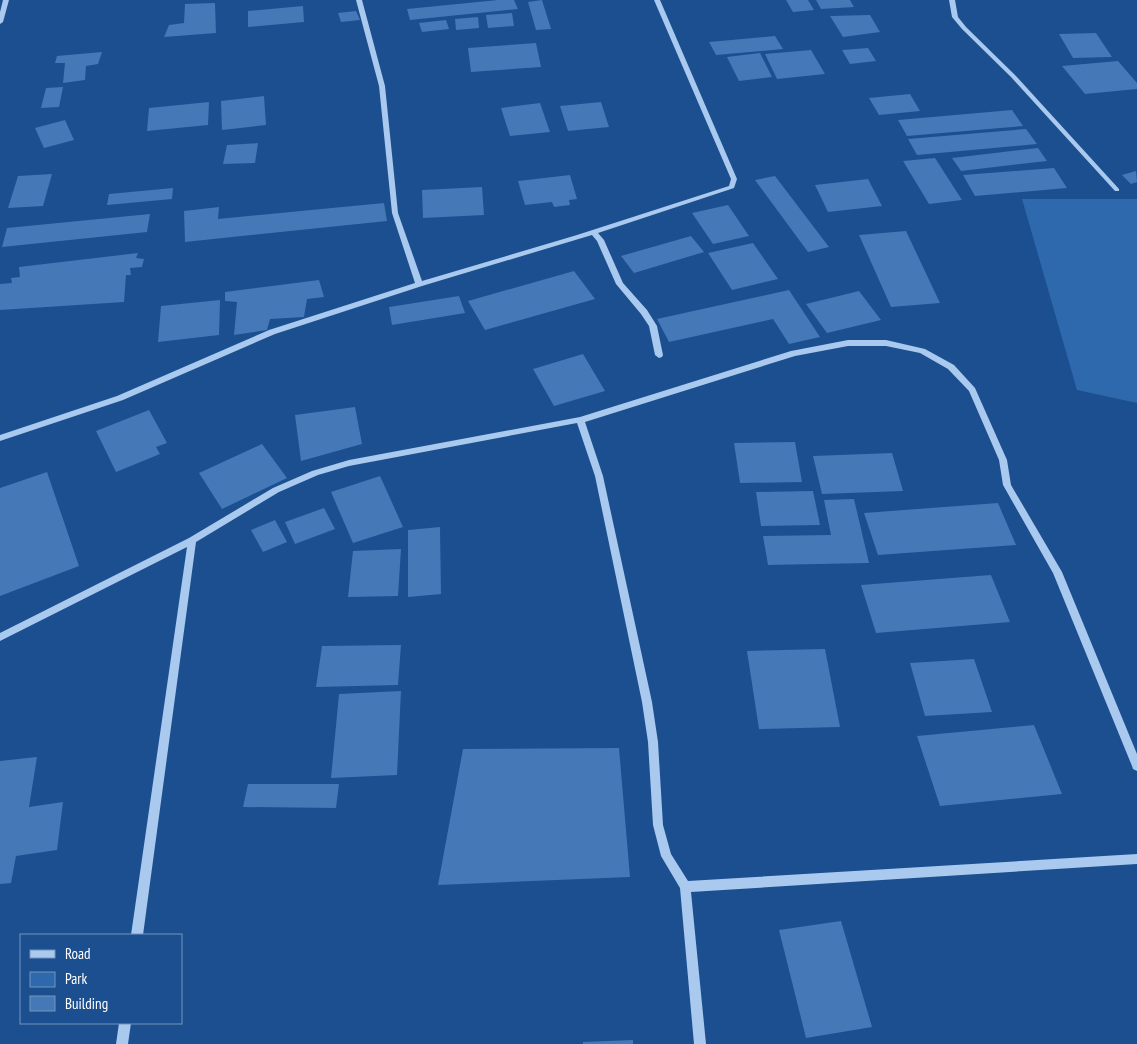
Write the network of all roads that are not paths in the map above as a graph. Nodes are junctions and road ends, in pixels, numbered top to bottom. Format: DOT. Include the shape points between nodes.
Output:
graph roads {
  1 [pos="6,0"];
  2 [pos="359,0"];
  3 [pos="657,0"];
  4 [pos="952,0"];
  5 [pos="0,22"];
  6 [pos="1117,190"];
  7 [pos="592,232"];
  8 [pos="419,284"];
  9 [pos="659,355"];
  10 [pos="580,420"];
  11 [pos="0,438"];
  12 [pos="192,540"];
  13 [pos="0,636"];
  14 [pos="1137,766"];
  15 [pos="1137,859"];
  16 [pos="685,887"];
  17 [pos="137,934"];
  18 [pos="125,1024"];
  19 [pos="122,1044"];
  20 [pos="700,1044"];
  1 -- 5 [label="street"];
  2 -- 8 [label="street" via="382,86 395,213"];
  3 -- 7 [label="street" via="734,184"];
  4 -- 6 [label="street" via="955,17 964,28 1013,76"];
  7 -- 8 [label="street"];
  7 -- 9 [label="street" via="600,240 620,284 653,326"];
  8 -- 11 [label="street" via="272,332 120,398"];
  10 -- 12 [label="street" via="315,473 276,490"];
  10 -- 14 [label="street" via="794,353 848,343 895,345 922,352 951,367 972,390 1003,460 1008,485 1057,572"];
  10 -- 16 [label="street" via="599,476 647,702 658,825 666,856"];
  12 -- 13 [label="street"];
  12 -- 17 [label="street"];
  15 -- 16 [label="street"];
  16 -- 20 [label="street"];
  18 -- 19 [label="street"];
}
